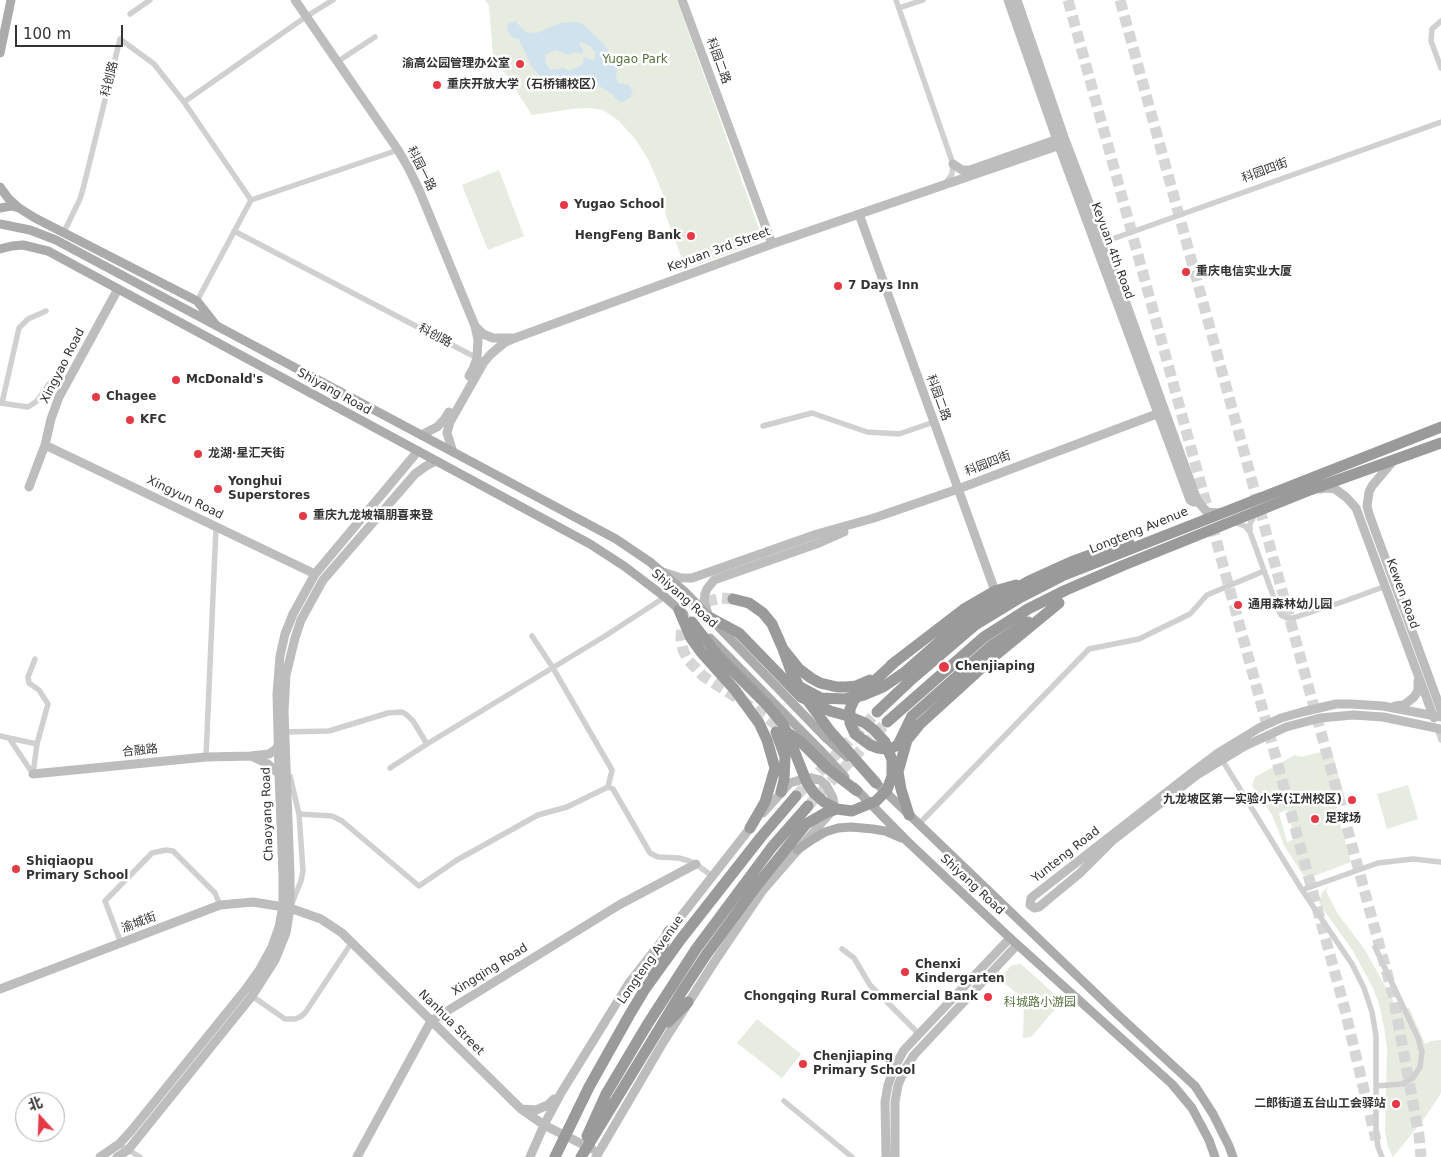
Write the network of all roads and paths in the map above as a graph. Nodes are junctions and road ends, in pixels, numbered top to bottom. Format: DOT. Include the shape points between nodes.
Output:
graph roads {
  1 [pos="11,0"];
  2 [pos="150,0"];
  3 [pos="296,0"];
  4 [pos="333,0"];
  5 [pos="682,0"];
  6 [pos="896,0"];
  7 [pos="923,0"];
  8 [pos="1008,0"];
  9 [pos="1017,0"];
  10 [pos="899,8"];
  11 [pos="130,14"];
  12 [pos="307,16"];
  13 [pos="1441,21"];
  14 [pos="375,37"];
  15 [pos="0,53"];
  16 [pos="338,62"];
  17 [pos="1441,68"];
  18 [pos="184,102"];
  19 [pos="1441,122"];
  20 [pos="1061,141"];
  21 [pos="398,150"];
  22 [pos="954,164"];
  23 [pos="944,185"];
  24 [pos="0,187"];
  25 [pos="251,200"];
  26 [pos="0,208"];
  27 [pos="19,208"];
  28 [pos="859,214"];
  29 [pos="0,224"];
  30 [pos="234,231"];
  31 [pos="64,232"];
  32 [pos="0,242"];
  33 [pos="1100,243"];
  34 [pos="772,244"];
  35 [pos="23,245"];
  36 [pos="0,249"];
  37 [pos="118,289"];
  38 [pos="197,301"];
  39 [pos="46,311"];
  40 [pos="475,326"];
  41 [pos="219,329"];
  42 [pos="515,338"];
  43 [pos="477,358"];
  44 [pos="49,384"];
  45 [pos="1,403"];
  46 [pos="1162,412"];
  47 [pos="934,422"];
  48 [pos="763,426"];
  49 [pos="1441,427"];
  50 [pos="421,435"];
  51 [pos="45,445"];
  52 [pos="1440,449"];
  53 [pos="418,451"];
  54 [pos="453,452"];
  55 [pos="436,461"];
  56 [pos="1393,461"];
  57 [pos="29,487"];
  58 [pos="386,489"];
  59 [pos="958,489"];
  60 [pos="1310,490"];
  61 [pos="396,498"];
  62 [pos="1256,512"];
  63 [pos="1221,513"];
  64 [pos="874,518"];
  65 [pos="1231,522"];
  66 [pos="216,527"];
  67 [pos="1250,532"];
  68 [pos="1162,536"];
  69 [pos="1124,566"];
  70 [pos="1264,571"];
  71 [pos="663,572"];
  72 [pos="315,574"];
  73 [pos="1029,581"];
  74 [pos="1386,586"];
  75 [pos="995,591"];
  76 [pos="665,597"];
  77 [pos="733,599"];
  78 [pos="1059,603"];
  79 [pos="679,610"];
  80 [pos="709,617"];
  81 [pos="692,622"];
  82 [pos="532,636"];
  83 [pos="783,649"];
  84 [pos="35,659"];
  85 [pos="896,661"];
  86 [pos="553,668"];
  87 [pos="773,668"];
  88 [pos="1416,671"];
  89 [pos="1383,706"];
  90 [pos="877,712"];
  91 [pos="1438,714"];
  92 [pos="887,722"];
  93 [pos="1439,728"];
  94 [pos="284,732"];
  95 [pos="0,736"];
  96 [pos="9,738"];
  97 [pos="907,740"];
  98 [pos="1441,740"];
  99 [pos="37,744"];
  100 [pos="427,744"];
  101 [pos="278,746"];
  102 [pos="206,756"];
  103 [pos="257,756"];
  104 [pos="1220,756"];
  105 [pos="285,757"];
  106 [pos="390,768"];
  107 [pos="33,774"];
  108 [pos="278,774"];
  109 [pos="892,776"];
  110 [pos="876,782"];
  111 [pos="608,787"];
  112 [pos="857,791"];
  113 [pos="781,792"];
  114 [pos="796,796"];
  115 [pos="808,806"];
  116 [pos="837,810"];
  117 [pos="299,814"];
  118 [pos="910,815"];
  119 [pos="919,824"];
  120 [pos="750,828"];
  121 [pos="907,840"];
  122 [pos="797,850"];
  123 [pos="1439,861"];
  124 [pos="696,864"];
  125 [pos="712,876"];
  126 [pos="1302,890"];
  127 [pos="220,905"];
  128 [pos="287,907"];
  129 [pos="669,931"];
  130 [pos="1010,938"];
  131 [pos="352,942"];
  132 [pos="121,943"];
  133 [pos="1017,945"];
  134 [pos="1375,947"];
  135 [pos="842,949"];
  136 [pos="0,989"];
  137 [pos="645,989"];
  138 [pos="252,996"];
  139 [pos="684,998"];
  140 [pos="431,1022"];
  141 [pos="919,1034"];
  142 [pos="1377,1086"];
  143 [pos="561,1093"];
  144 [pos="784,1101"];
  145 [pos="521,1109"];
  146 [pos="544,1126"];
  147 [pos="119,1144"];
  148 [pos="128,1150"];
  149 [pos="597,1154"];
  150 [pos="100,1157"];
  151 [pos="117,1157"];
  152 [pos="140,1157"];
  153 [pos="357,1157"];
  154 [pos="530,1157"];
  155 [pos="555,1157"];
  156 [pos="580,1157"];
  157 [pos="852,1157"];
  158 [pos="886,1157"];
  159 [pos="895,1157"];
  160 [pos="1215,1157"];
  161 [pos="1233,1157"];
  162 [pos="1382,1157"];
  1 -- 15 [label="main road"];
  2 -- 11 [label="street"];
  3 -- 12 [label="street, 科园一路"];
  4 -- 12 [label="street"];
  5 -- 34 [label="street, 科园二路"];
  6 -- 10 [label="street"];
  7 -- 10 [label="street"];
  8 -- 20 [label="street, Keyuan 4th Road"];
  9 -- 20 [label="street, Keyuan 4th Road"];
  10 -- 22 [label="street"];
  12 -- 16 [label="street, 科园一路"];
  12 -- 18 [label="street"];
  13 -- 17 [label="street" via="1432,29 1431,41"];
  14 -- 16 [label="street"];
  16 -- 21 [label="street, 科园一路"];
  18 -- 25 [label="street, 科创路"];
  18 -- 31 [label="street, 科创路" via="154,64 120,39 80,199"];
  19 -- 33 [label="street, 科园四街"];
  20 -- 22 [label="street" via="970,170 962,170"];
  20 -- 23 [label="street, Keyuan 3rd Street"];
  20 -- 33 [label="street, Keyuan 4th Road"];
  21 -- 25 [label="street"];
  21 -- 40 [label="street, 科园一路" via="420,192"];
  22 -- 23 [label="street"];
  23 -- 28 [label="street, Keyuan 3rd Street"];
  24 -- 27 [label="main road"];
  25 -- 30 [label="street"];
  26 -- 27 [label="main road"];
  27 -- 31 [label="main road"];
  28 -- 34 [label="street, Keyuan 3rd Street"];
  28 -- 47 [label="street, 科园二路"];
  29 -- 41 [label="main road, Shiyang Road" via="56,240"];
  30 -- 38 [label="street"];
  30 -- 43 [label="street, 科创路"];
  31 -- 38 [label="main road"];
  32 -- 35 [label="main road"];
  33 -- 46 [label="street, Keyuan 4th Road"];
  34 -- 42 [label="street, Keyuan 3rd Street"];
  35 -- 36 [label="main road, Shiyang Road"];
  35 -- 37 [label="main road, Shiyang Road" via="48,251"];
  37 -- 51 [label="street, Xingyao Road" via="59,397"];
  37 -- 53 [label="main road, Shiyang Road"];
  38 -- 41 [label="main road"];
  39 -- 45 [label="street" via="28,318 19,328"];
  40 -- 42 [label="street" via="492,338"];
  40 -- 43 [label="street"];
  41 -- 50 [label="main road, Shiyang Road"];
  42 -- 54 [label="street, Keyuan 3rd Street" via="484,362 450,422 447,433"];
  43 -- 50 [label="street" via="474,369 444,420"];
  44 -- 45 [label="street" via="37,401 28,407"];
  46 -- 59 [label="street, 科园四街"];
  46 -- 63 [label="street, Keyuan 4th Road" via="1190,500 1195,502 1196,497 1207,512"];
  47 -- 48 [label="street" via="899,434 867,432 812,412"];
  47 -- 59 [label="street, 科园二路"];
  49 -- 63 [label="highway, Longteng Avenue"];
  50 -- 54 [label="main road, Shiyang Road"];
  51 -- 57 [label="street, Xingyao Road"];
  51 -- 66 [label="street, Xingyun Road"];
  52 -- 56 [label="highway"];
  53 -- 55 [label="main road, Shiyang Road"];
  53 -- 58 [label="street, Chaoyang Road"];
  54 -- 71 [label="main road, Shiyang Road" via="591,524"];
  55 -- 61 [label="street, Chaoyang Road" via="415,474"];
  55 -- 76 [label="main road, Shiyang Road" via="590,544"];
  56 -- 60 [label="highway"];
  56 -- 91 [label="street, Kewen Road" via="1372,486 1367,506"];
  58 -- 61 [label="street" via="395,489"];
  58 -- 72 [label="street, Chaoyang Road"];
  59 -- 64 [label="street, 科园四街"];
  59 -- 75 [label="street, 科园二路"];
  60 -- 62 [label="highway"];
  60 -- 74 [label="street, Kewen Road" via="1335,489 1352,502"];
  61 -- 94 [label="street, Chaoyang Road" via="324,580 301,620 286,676"];
  62 -- 65 [label="highway"];
  62 -- 67 [label="street"];
  63 -- 68 [label="highway, Longteng Avenue"];
  64 -- 71 [label="street, 科园四街" via="817,534 692,578"];
  64 -- 80 [label="street, 科园四街" via="820,543 714,580 706,588 704,600"];
  65 -- 67 [label="street" via="1239,523"];
  65 -- 69 [label="highway"];
  66 -- 72 [label="street, Xingyun Road"];
  66 -- 102 [label="street"];
  67 -- 70 [label="street"];
  68 -- 73 [label="highway" via="1112,547"];
  68 -- 90 [label="highway, Longteng Avenue" via="1062,576 975,625"];
  69 -- 78 [label="highway"];
  69 -- 92 [label="highway" via="1028,609 984,637"];
  70 -- 74 [label="street" via="1278,609 1286,618 1345,602"];
  70 -- 119 [label="street" via="1207,595 1190,614 1139,639 1089,649"];
  71 -- 80 [label="main road, Shiyang Road"];
  72 -- 101 [label="street, Chaoyang Road" via="292,614 280,656"];
  73 -- 75 [label="highway"];
  73 -- 87 [label="highway" via="970,616 905,672 864,696 845,700 821,698"];
  74 -- 88 [label="street, Kewen Road"];
  75 -- 85 [label="highway" via="964,609"];
  76 -- 79 [label="main road, Shiyang Road"];
  76 -- 86 [label="street"];
  77 -- 83 [label="highway" via="749,603 763,613 772,624"];
  78 -- 97 [label="highway" via="997,654 920,724"];
  78 -- 109 [label="highway" via="991,646 912,716 898,746"];
  79 -- 81 [label="main road, Shiyang Road"];
  79 -- 120 [label="highway" via="700,652 735,690 768,740 775,768 772,783"];
  80 -- 87 [label="highway" via="739,633"];
  80 -- 110 [label="main road, Shiyang Road" via="827,739"];
  81 -- 112 [label="main road, Shiyang Road"];
  81 -- 116 [label="highway" via="718,657 782,723 814,793"];
  82 -- 86 [label="street"];
  83 -- 85 [label="highway" via="810,678 837,687 864,683"];
  83 -- 110 [label="highway" via="794,679 816,714"];
  84 -- 99 [label="street" via="29,683 39,690 48,704"];
  85 -- 97 [label="highway" via="854,700 850,723 855,734 878,748 892,748"];
  86 -- 100 [label="street"];
  86 -- 111 [label="street" via="612,770"];
  87 -- 109 [label="highway" via="802,697 865,723 874,730 885,742 892,760"];
  88 -- 89 [label="street" via="1418,690 1412,700 1398,706"];
  88 -- 91 [label="street, Kewen Road"];
  89 -- 91 [label="street, Yunteng Road"];
  89 -- 104 [label="street, Yunteng Road" via="1336,704 1281,718 1259,728"];
  91 -- 93 [label="street, Kewen Road"];
  93 -- 98 [label="street, Kewen Road"];
  93 -- 104 [label="street, Yunteng Road" via="1367,715 1328,717 1286,727"];
  94 -- 100 [label="street" via="329,731 388,713 402,712 413,721"];
  94 -- 105 [label="street, Chaoyang Road"];
  95 -- 96 [label="street"];
  96 -- 99 [label="street"];
  96 -- 107 [label="street"];
  97 -- 118 [label="highway" via="898,772"];
  99 -- 107 [label="street"];
  100 -- 106 [label="street"];
  101 -- 103 [label="street" via="273,752"];
  101 -- 108 [label="street, Chaoyang Road"];
  102 -- 103 [label="street, 合融路"];
  102 -- 107 [label="street, 合融路"];
  103 -- 108 [label="street"];
  104 -- 104 [label="street, Yunteng Road" via="1194,771 1031,898 1030,905 1039,907 1112,841"];
  104 -- 126 [label="street"];
  105 -- 117 [label="street"];
  105 -- 128 [label="street, Chaoyang Road" via="290,875"];
  108 -- 128 [label="street, Chaoyang Road"];
  109 -- 116 [label="highway" via="887,790 876,801 852,810"];
  110 -- 118 [label="main road, Shiyang Road"];
  111 -- 117 [label="street" via="567,807 538,815 457,860 419,886 342,821 332,816"];
  111 -- 124 [label="street" via="613,789 650,853 658,858 679,858"];
  112 -- 113 [label="highway" via="801,742 778,730 785,757"];
  112 -- 121 [label="main road, Shiyang Road"];
  113 -- 120 [label="street"];
  113 -- 122 [label="street" via="796,780 811,778 826,785 833,798 831,812"];
  114 -- 137 [label="highway, Longteng Avenue"];
  115 -- 156 [label="highway" via="772,847 696,949 646,1025 606,1094"];
  116 -- 139 [label="highway" via="806,824 706,955"];
  117 -- 128 [label="street" via="303,876"];
  118 -- 119 [label="main road, Shiyang Road"];
  119 -- 161 [label="main road, Shiyang Road" via="1189,1080 1213,1114"];
  120 -- 125 [label="street"];
  121 -- 122 [label="main road" via="885,831 862,827 838,828 825,832"];
  121 -- 130 [label="main road, Shiyang Road"];
  122 -- 139 [label="street" via="763,890"];
  123 -- 126 [label="street" via="1407,859 1378,863"];
  124 -- 125 [label="street"];
  124 -- 140 [label="street, Xingqing Road" via="619,905"];
  125 -- 129 [label="street"];
  126 -- 142 [label="street" via="1352,964 1364,988 1376,1036"];
  127 -- 128 [label="street, 渝城街" via="253,902"];
  127 -- 132 [label="street, 渝城街"];
  127 -- 132 [label="street" via="215,893 173,851 152,853 105,901"];
  128 -- 131 [label="street, Nanhua Street" via="321,919"];
  128 -- 138 [label="street, Chaoyang Road" via="286,933 275,960"];
  128 -- 147 [label="street, Chaoyang Road" via="260,968"];
  129 -- 137 [label="highway"];
  129 -- 143 [label="street" via="629,983"];
  130 -- 133 [label="main road, Shiyang Road"];
  130 -- 141 [label="street"];
  131 -- 138 [label="street" via="305,1013 295,1019 285,1019"];
  131 -- 140 [label="street, Nanhua Street"];
  132 -- 136 [label="street, 渝城街"];
  133 -- 159 [label="street" via="914,1055 905,1069 895,1102"];
  133 -- 160 [label="main road, Shiyang Road" via="1172,1084 1192,1108"];
  134 -- 142 [label="street" via="1422,1052 1420,1067 1413,1078 1402,1084"];
  135 -- 141 [label="street" via="854,958 870,985"];
  137 -- 155 [label="highway, Longteng Avenue" via="589,1087"];
  138 -- 148 [label="street, Chaoyang Road"];
  139 -- 149 [label="street"];
  139 -- 156 [label="highway" via="656,1033"];
  140 -- 145 [label="street, Nanhua Street"];
  140 -- 153 [label="street, Xingqing Road"];
  141 -- 158 [label="street" via="904,1050 888,1085 885,1102"];
  142 -- 162 [label="street" via="1376,1133"];
  143 -- 145 [label="street" via="548,1105 536,1110"];
  143 -- 146 [label="street"];
  144 -- 157 [label="street"];
  145 -- 146 [label="street, Nanhua Street"];
  146 -- 149 [label="street, Nanhua Street"];
  146 -- 154 [label="street"];
  147 -- 148 [label="street"];
  147 -- 150 [label="street, Chaoyang Road"];
  148 -- 151 [label="street, Chaoyang Road"];
  148 -- 152 [label="street"];
}
